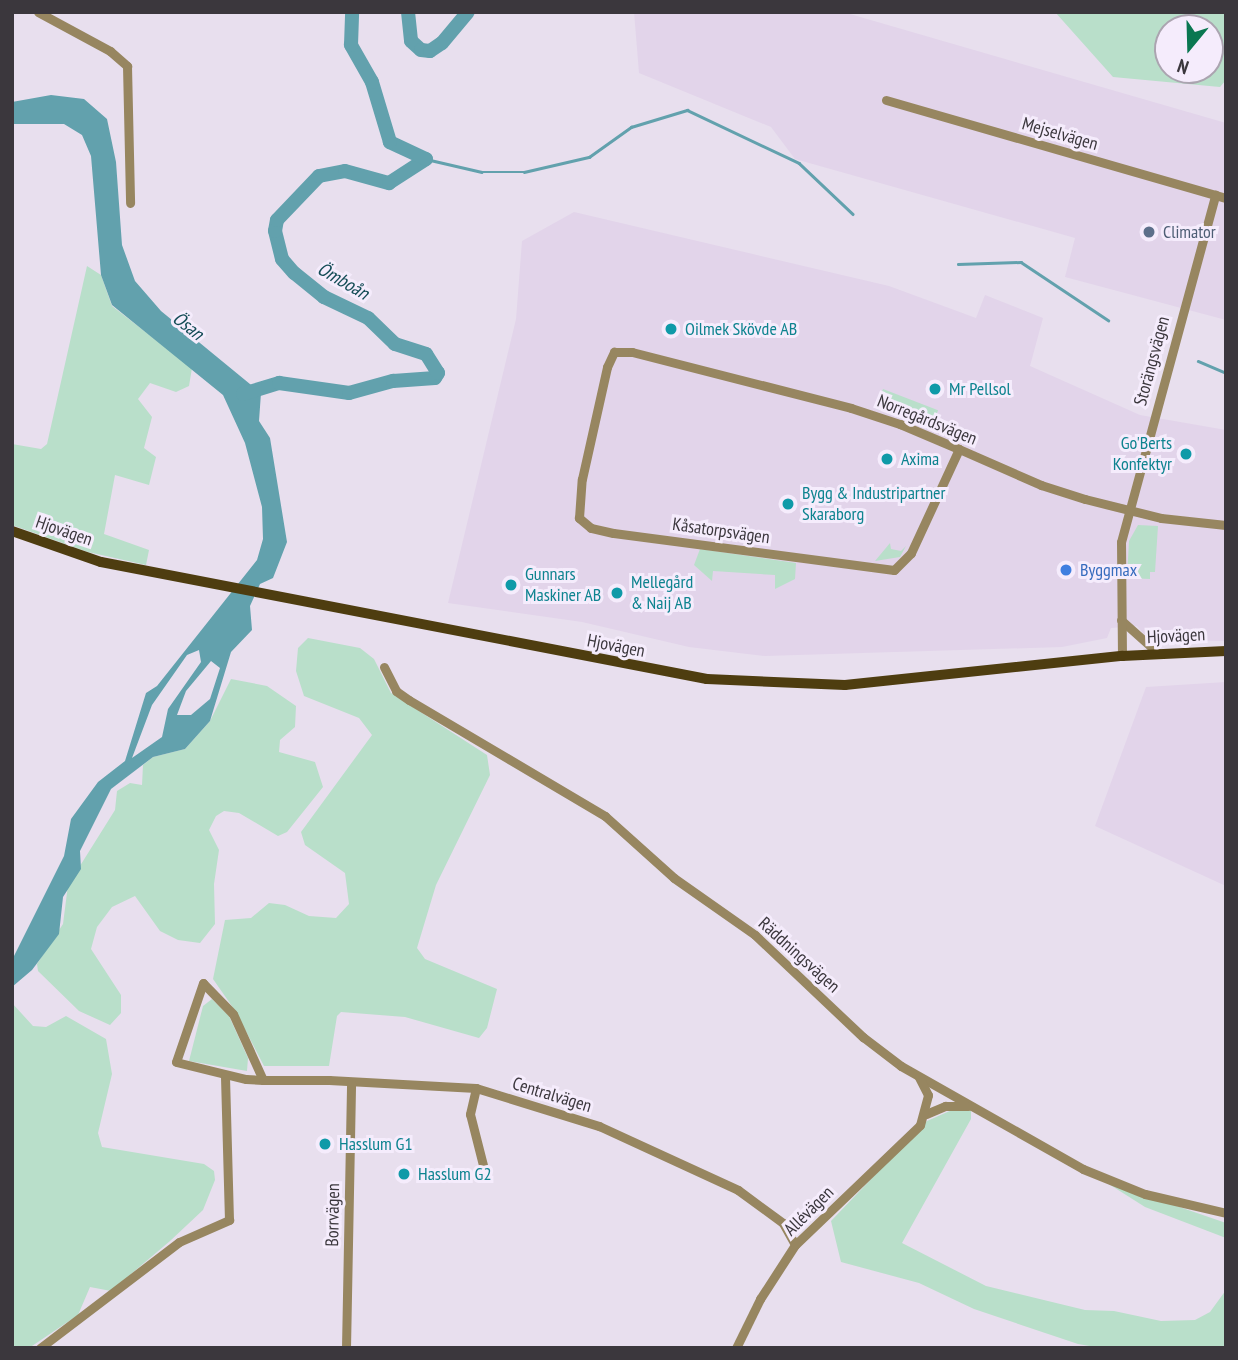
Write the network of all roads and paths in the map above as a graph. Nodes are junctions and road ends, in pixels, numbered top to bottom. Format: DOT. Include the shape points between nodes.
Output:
graph roads {
  1 [pos="38,12"];
  2 [pos="886,100"];
  3 [pos="1214,195"];
  4 [pos="1226,198"];
  5 [pos="130,203"];
  6 [pos="614,352"];
  7 [pos="959,449"];
  8 [pos="1127,511"];
  9 [pos="1226,525"];
  10 [pos="12,531"];
  11 [pos="1121,620"];
  12 [pos="1226,651"];
  13 [pos="1159,654"];
  14 [pos="1122,656"];
  15 [pos="384,667"];
  16 [pos="225,1076"];
  17 [pos="918,1076"];
  18 [pos="263,1080"];
  19 [pos="351,1083"];
  20 [pos="476,1088"];
  21 [pos="970,1106"];
  22 [pos="926,1114"];
  23 [pos="483,1165"];
  24 [pos="1226,1213"];
  25 [pos="795,1245"];
  26 [pos="40,1348"];
  27 [pos="346,1348"];
  28 [pos="736,1348"];
  1 -- 5 [label="street" via="110,51 127,66"];
  2 -- 3 [label="street, Mejselvägen"];
  3 -- 4 [label="street, Mejselvägen"];
  3 -- 8 [label="street, Storängsvägen"];
  6 -- 7 [label="street, Norregårdsvägen" via="632,352 778,387 880,418"];
  6 -- 7 [label="street, Kåsatorpsvägen" via="582,479 579,518 591,528 894,570 911,553"];
  7 -- 8 [label="street, Norregårdsvägen" via="1041,485"];
  8 -- 9 [label="street, Norregårdsvägen"];
  8 -- 11 [label="street, Storängsvägen" via="1121,542"];
  10 -- 14 [label="main road, Hjovägen" via="102,562 275,597 642,669 776,685 902,682"];
  11 -- 13 [label="street"];
  11 -- 14 [label="street, Storängsvägen"];
  12 -- 13 [label="main road, Hjovägen"];
  13 -- 14 [label="main road, Hjovägen"];
  15 -- 17 [label="street, Räddningsvägen" via="396,691 409,701 605,816 674,878 755,935 863,1037"];
  16 -- 18 [label="street, Centralvägen"];
  16 -- 18 [label="street, Centralvägen" via="176,1062 203,983 233,1014"];
  16 -- 26 [label="street" via="229,1220 186,1237"];
  17 -- 21 [label="street, Räddningsvägen"];
  17 -- 22 [label="street" via="928,1095"];
  18 -- 19 [label="street, Centralvägen"];
  19 -- 20 [label="street, Centralvägen"];
  19 -- 27 [label="street, Borrvägen"];
  20 -- 23 [label="street" via="470,1114"];
  20 -- 25 [label="street, Centralvägen" via="599,1126 738,1189 783,1223"];
  21 -- 22 [label="street" via="945,1106"];
  21 -- 24 [label="street, Räddningsvägen" via="1083,1169 1145,1194"];
  22 -- 25 [label="street, Allévägen"];
  25 -- 28 [label="street, Allévägen" via="760,1299"];
}
